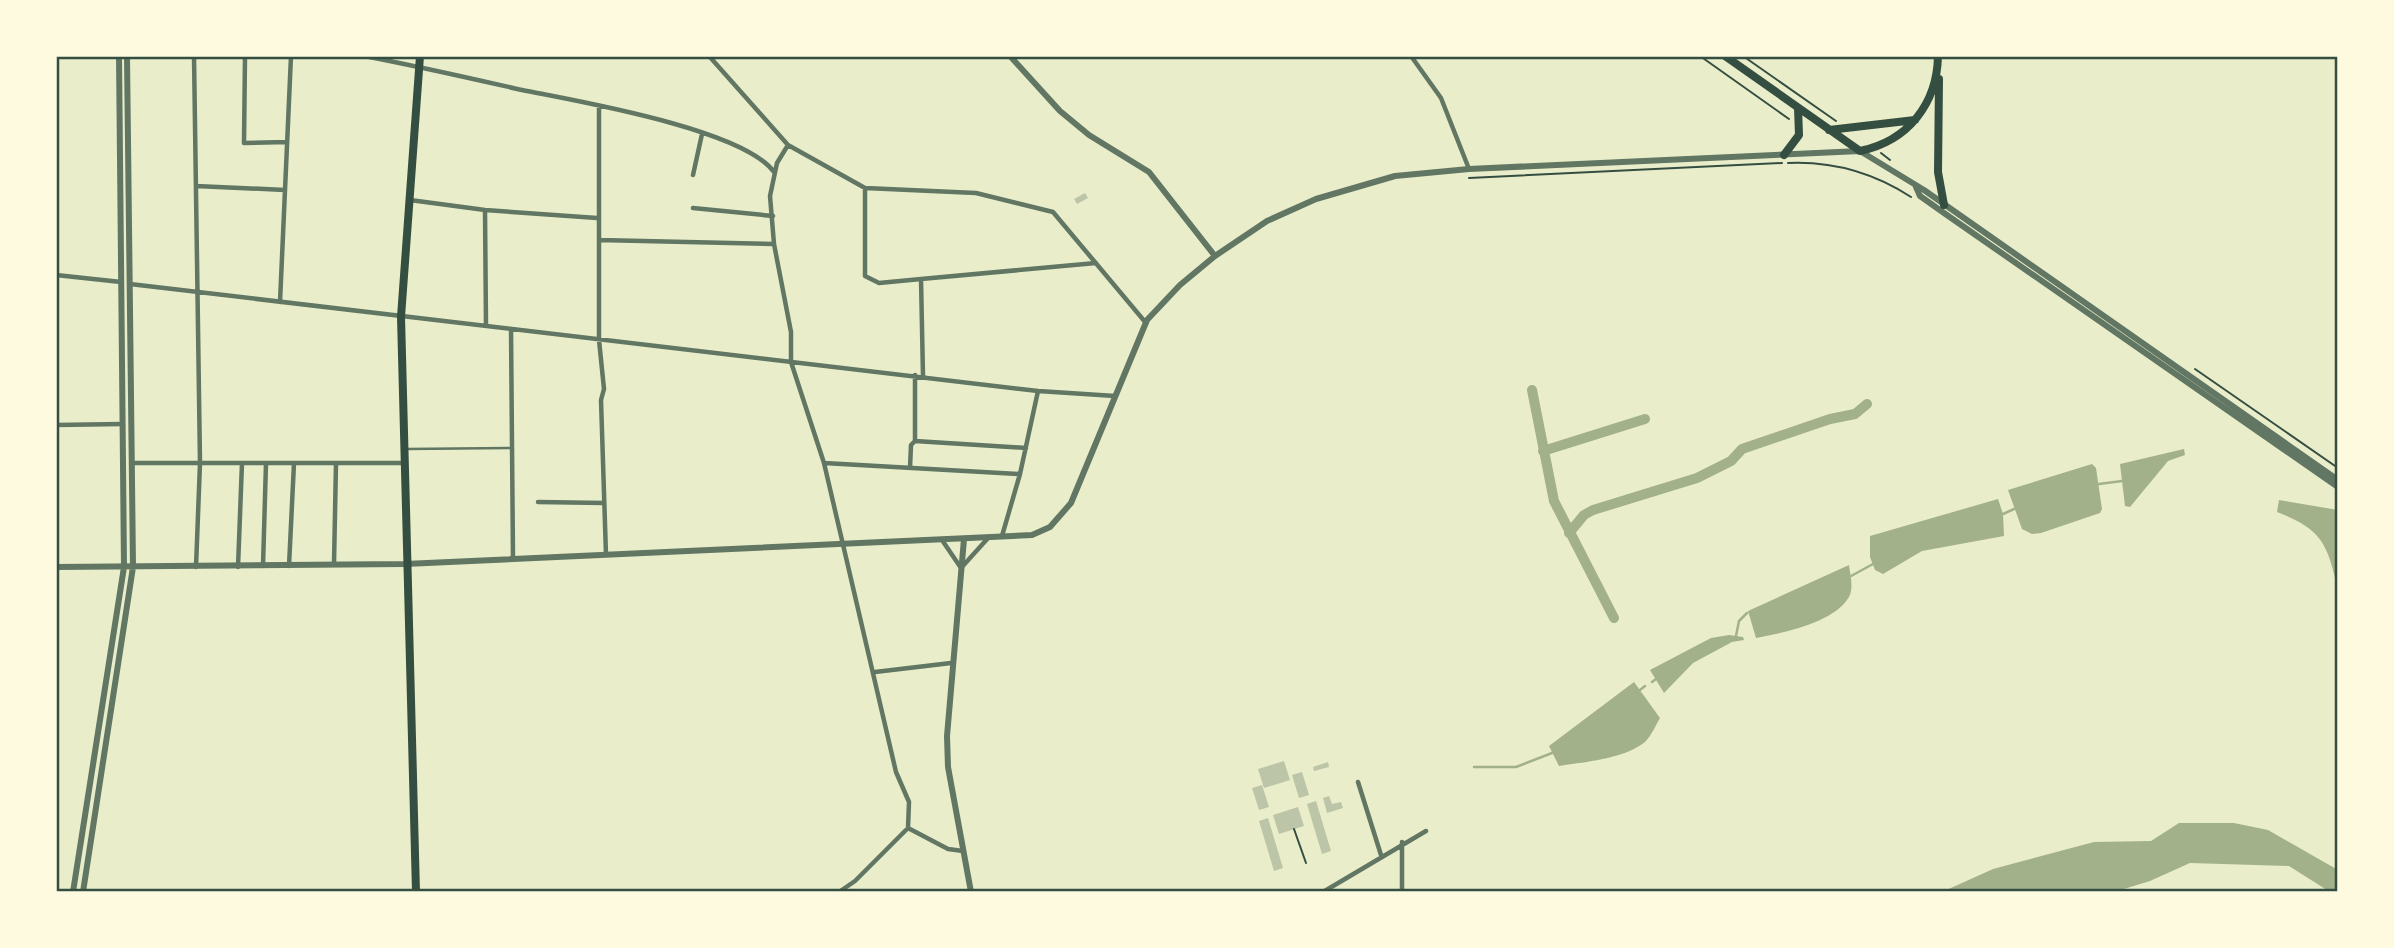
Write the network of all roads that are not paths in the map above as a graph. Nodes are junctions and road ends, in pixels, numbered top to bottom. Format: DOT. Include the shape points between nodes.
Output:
graph roads {
  1 [pos="119,56"];
  2 [pos="127,56"];
  3 [pos="194,56"];
  4 [pos="245,56"];
  5 [pos="291,56"];
  6 [pos="364,56"];
  7 [pos="421,56"];
  8 [pos="709,56"];
  9 [pos="1010,56"];
  10 [pos="1411,56"];
  11 [pos="1725,56"];
  12 [pos="1938,56"];
  13 [pos="386,58"];
  14 [pos="1938,66"];
  15 [pos="420,67"];
  16 [pos="599,106"];
  17 [pos="1798,108"];
  18 [pos="1915,121"];
  19 [pos="1829,130"];
  20 [pos="702,134"];
  21 [pos="287,142"];
  22 [pos="788,145"];
  23 [pos="1860,151"];
  24 [pos="1784,155"];
  25 [pos="1469,169"];
  26 [pos="774,172"];
  27 [pos="693,175"];
  28 [pos="196,186"];
  29 [pos="1916,187"];
  30 [pos="865,188"];
  31 [pos="285,192"];
  32 [pos="408,200"];
  33 [pos="1944,205"];
  34 [pos="692,208"];
  35 [pos="485,210"];
  36 [pos="774,216"];
  37 [pos="597,218"];
  38 [pos="599,240"];
  39 [pos="774,244"];
  40 [pos="1214,257"];
  41 [pos="1096,263"];
  42 [pos="56,275"];
  43 [pos="921,279"];
  44 [pos="121,282"];
  45 [pos="130,284"];
  46 [pos="198,292"];
  47 [pos="280,302"];
  48 [pos="401,317"];
  49 [pos="1146,323"];
  50 [pos="486,326"];
  51 [pos="511,329"];
  52 [pos="599,340"];
  53 [pos="791,362"];
  54 [pos="915,375"];
  55 [pos="923,376"];
  56 [pos="1038,391"];
  57 [pos="1115,396"];
  58 [pos="123,424"];
  59 [pos="56,425"];
  60 [pos="915,441"];
  61 [pos="511,448"];
  62 [pos="1026,448"];
  63 [pos="402,449"];
  64 [pos="133,463"];
  65 [pos="200,463"];
  66 [pos="242,463"];
  67 [pos="266,463"];
  68 [pos="294,463"];
  69 [pos="336,463"];
  70 [pos="402,463"];
  71 [pos="824,463"];
  72 [pos="911,468"];
  73 [pos="1020,474"];
  74 [pos="2338,480"];
  75 [pos="2338,487"];
  76 [pos="538,502"];
  77 [pos="604,503"];
  78 [pos="1002,536"];
  79 [pos="989,537"];
  80 [pos="964,539"];
  81 [pos="942,540"];
  82 [pos="845,544"];
  83 [pos="606,555"];
  84 [pos="513,559"];
  85 [pos="405,564"];
  86 [pos="334,565"];
  87 [pos="289,566"];
  88 [pos="56,567"];
  89 [pos="124,567"];
  90 [pos="132,567"];
  91 [pos="238,567"];
  92 [pos="263,567"];
  93 [pos="196,568"];
  94 [pos="961,568"];
  95 [pos="951,663"];
  96 [pos="875,672"];
  97 [pos="1358,782"];
  98 [pos="908,828"];
  99 [pos="1426,831"];
  100 [pos="1402,842"];
  101 [pos="963,851"];
  102 [pos="1381,855"];
  103 [pos="73,892"];
  104 [pos="83,892"];
  105 [pos="416,892"];
  106 [pos="839,892"];
  107 [pos="971,892"];
  108 [pos="1323,892"];
  109 [pos="1402,892"];
  1 -- 44 [label="street"];
  2 -- 45 [label="street"];
  3 -- 28 [label="street"];
  4 -- 21 [label="street" via="244,143"];
  5 -- 21 [label="street"];
  6 -- 13 [label="street"];
  7 -- 15 [label="main road"];
  8 -- 22 [label="street"];
  9 -- 40 [label="street" via="1059,111 1149,172"];
  10 -- 25 [label="street" via="1441,99"];
  11 -- 17 [label="main road"];
  12 -- 14 [label="main road"];
  13 -- 15 [label="street"];
  14 -- 18 [label="main road" via="1931,98"];
  14 -- 33 [label="main road" via="1938,172"];
  15 -- 16 [label="street"];
  15 -- 32 [label="main road"];
  16 -- 20 [label="street" via="629,110"];
  16 -- 37 [label="street"];
  17 -- 19 [label="main road"];
  17 -- 24 [label="main road" via="1799,135"];
  18 -- 19 [label="main road"];
  18 -- 23 [label="main road" via="1895,137"];
  19 -- 23 [label="main road"];
  20 -- 26 [label="street" via="743,147"];
  20 -- 27 [label="street"];
  21 -- 31 [label="street"];
  22 -- 26 [label="street"];
  22 -- 30 [label="street"];
  23 -- 24 [label="street"];
  23 -- 29 [label="street"];
  24 -- 25 [label="street"];
  25 -- 40 [label="street" via="1395,176 1316,199 1267,221"];
  26 -- 36 [label="street" via="770,196"];
  28 -- 31 [label="street"];
  28 -- 46 [label="street"];
  29 -- 33 [label="street"];
  29 -- 75 [label="street" via="1936,208"];
  30 -- 41 [label="street" via="976,193 1053,212"];
  30 -- 43 [label="street" via="865,276 879,283"];
  31 -- 47 [label="street"];
  32 -- 35 [label="street"];
  32 -- 48 [label="main road"];
  33 -- 74 [label="street"];
  34 -- 36 [label="street"];
  35 -- 37 [label="street"];
  35 -- 50 [label="street"];
  36 -- 39 [label="street"];
  37 -- 38 [label="street"];
  38 -- 39 [label="street"];
  38 -- 52 [label="street"];
  39 -- 53 [label="street"];
  40 -- 49 [label="street" via="1180,285"];
  41 -- 43 [label="street"];
  41 -- 49 [label="street"];
  42 -- 44 [label="street"];
  43 -- 55 [label="street"];
  44 -- 58 [label="street"];
  45 -- 46 [label="street"];
  45 -- 64 [label="street"];
  46 -- 47 [label="street"];
  46 -- 65 [label="street"];
  47 -- 48 [label="street"];
  48 -- 50 [label="street"];
  48 -- 63 [label="main road"];
  49 -- 57 [label="street"];
  50 -- 51 [label="street"];
  51 -- 52 [label="street"];
  51 -- 61 [label="street"];
  52 -- 53 [label="street"];
  52 -- 77 [label="street"];
  53 -- 54 [label="street"];
  53 -- 71 [label="street"];
  54 -- 55 [label="street"];
  54 -- 60 [label="street"];
  55 -- 56 [label="street"];
  56 -- 57 [label="street"];
  56 -- 62 [label="street"];
  57 -- 78 [label="street" via="1062,516 1032,535"];
  58 -- 59 [label="street"];
  58 -- 89 [label="street"];
  60 -- 62 [label="street"];
  60 -- 72 [label="street"];
  61 -- 63 [label="lane"];
  61 -- 84 [label="street"];
  62 -- 73 [label="street"];
  63 -- 70 [label="main road"];
  64 -- 65 [label="street"];
  64 -- 90 [label="street"];
  65 -- 66 [label="street"];
  65 -- 93 [label="street"];
  66 -- 67 [label="street"];
  66 -- 91 [label="street"];
  67 -- 68 [label="street"];
  67 -- 92 [label="street"];
  68 -- 69 [label="street"];
  68 -- 87 [label="street"];
  69 -- 70 [label="street"];
  69 -- 86 [label="street"];
  70 -- 85 [label="main road"];
  71 -- 72 [label="street"];
  71 -- 82 [label="street"];
  72 -- 73 [label="street"];
  73 -- 78 [label="street"];
  76 -- 77 [label="street"];
  77 -- 83 [label="street"];
  78 -- 79 [label="street"];
  79 -- 80 [label="street"];
  79 -- 94 [label="street"];
  80 -- 81 [label="street"];
  80 -- 94 [label="street"];
  81 -- 82 [label="street"];
  81 -- 94 [label="street"];
  82 -- 83 [label="street"];
  82 -- 96 [label="street"];
  83 -- 84 [label="street"];
  84 -- 85 [label="street"];
  85 -- 86 [label="street"];
  85 -- 105 [label="main road"];
  86 -- 87 [label="street"];
  87 -- 92 [label="street"];
  88 -- 89 [label="street"];
  89 -- 90 [label="street"];
  89 -- 103 [label="street"];
  90 -- 93 [label="street"];
  90 -- 104 [label="street"];
  91 -- 92 [label="street"];
  91 -- 93 [label="street"];
  94 -- 95 [label="street"];
  95 -- 96 [label="street"];
  95 -- 101 [label="street" via="948,766"];
  96 -- 98 [label="street" via="896,772 909,802"];
  97 -- 102 [label="street"];
  98 -- 101 [label="street" via="948,849"];
  98 -- 106 [label="street"];
  99 -- 100 [label="street"];
  100 -- 102 [label="street"];
  100 -- 109 [label="street"];
  101 -- 107 [label="street"];
  102 -- 108 [label="street"];
}
